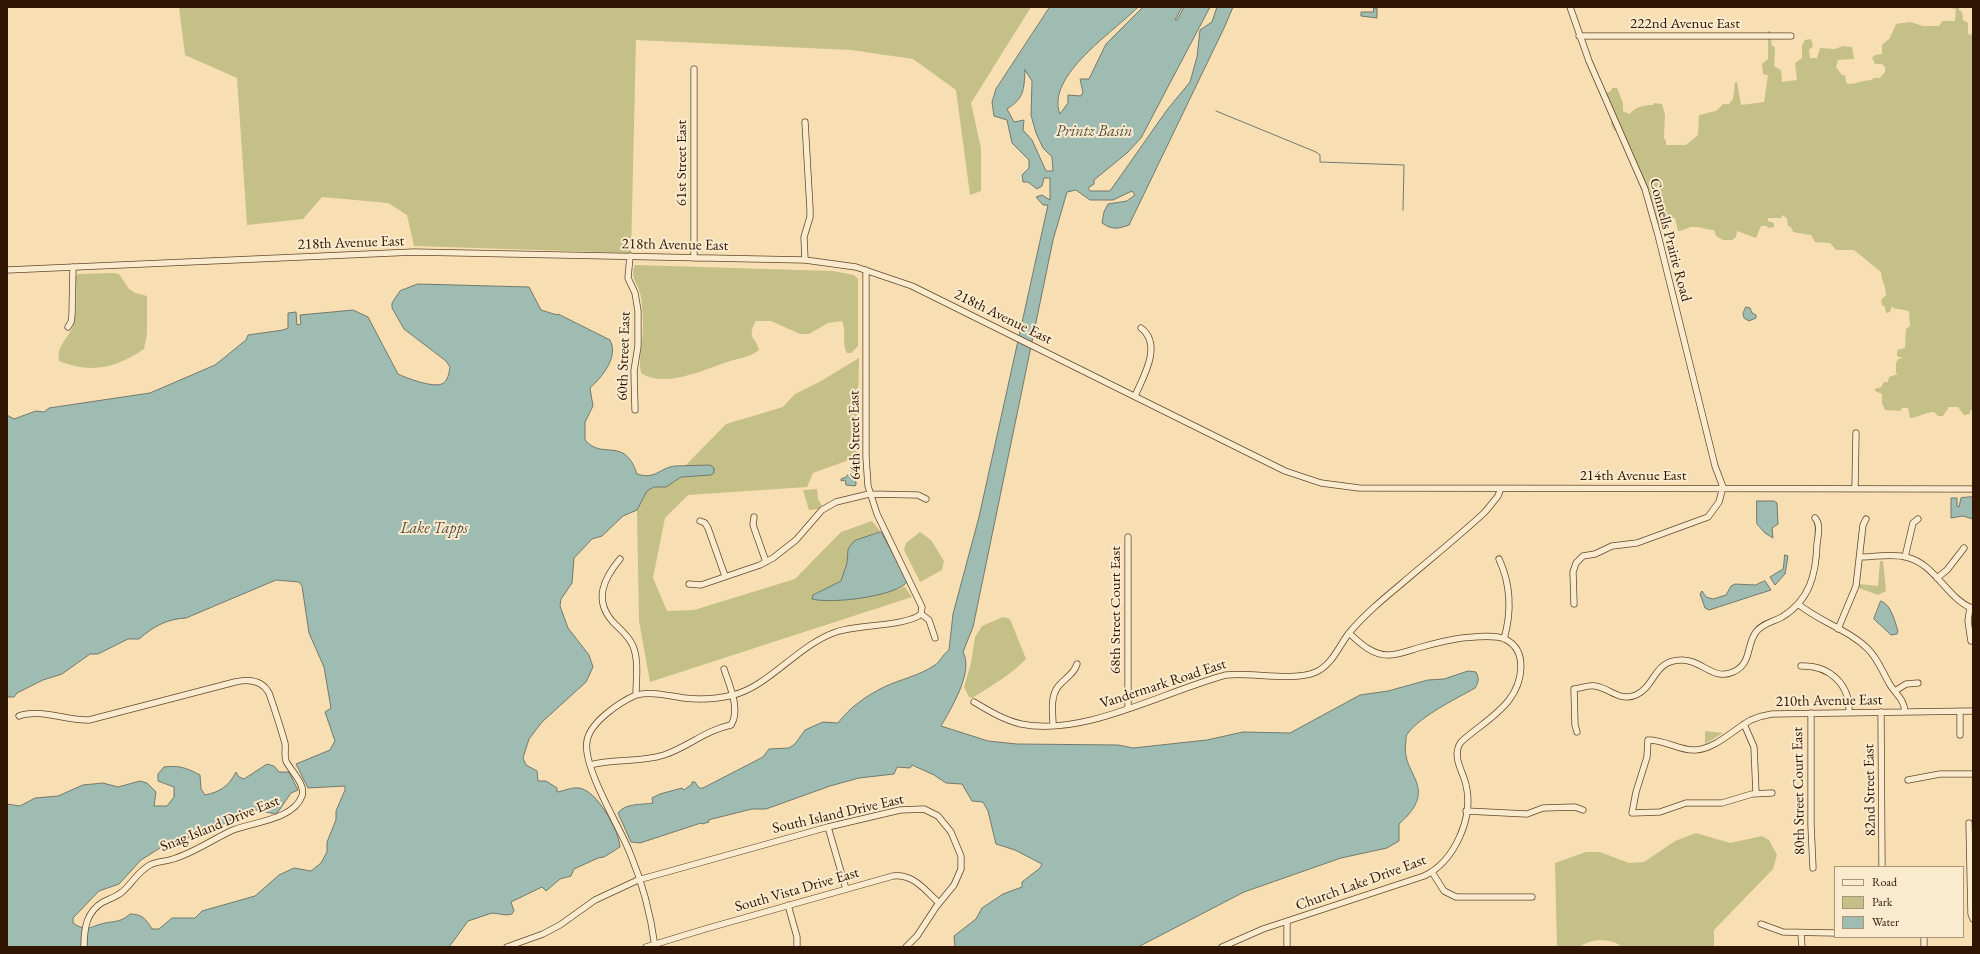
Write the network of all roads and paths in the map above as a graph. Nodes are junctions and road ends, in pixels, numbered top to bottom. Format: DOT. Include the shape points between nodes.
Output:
graph roads {
  1 [pos="1570,7"];
  2 [pos="1580,36"];
  3 [pos="1791,36"];
  4 [pos="694,69"];
  5 [pos="805,122"];
  6 [pos="630,256"];
  7 [pos="694,258"];
  8 [pos="805,260"];
  9 [pos="73,267"];
  10 [pos="7,270"];
  11 [pos="866,270"];
  12 [pos="880,274"];
  13 [pos="866,288"];
  14 [pos="68,327"];
  15 [pos="1141,328"];
  16 [pos="1135,396"];
  17 [pos="635,410"];
  18 [pos="1856,433"];
  19 [pos="1295,475"];
  20 [pos="1723,487"];
  21 [pos="1501,488"];
  22 [pos="1855,488"];
  23 [pos="1973,488"];
  24 [pos="869,494"];
  25 [pos="926,499"];
  26 [pos="754,517"];
  27 [pos="1815,518"];
  28 [pos="1866,519"];
  29 [pos="1918,520"];
  30 [pos="700,521"];
  31 [pos="1128,537"];
  32 [pos="1964,548"];
  33 [pos="1860,557"];
  34 [pos="1905,557"];
  35 [pos="620,559"];
  36 [pos="1499,559"];
  37 [pos="766,562"];
  38 [pos="725,576"];
  39 [pos="1937,578"];
  40 [pos="689,584"];
  41 [pos="1574,604"];
  42 [pos="1798,604"];
  43 [pos="1972,608"];
  44 [pos="921,614"];
  45 [pos="1838,629"];
  46 [pos="1349,633"];
  47 [pos="935,638"];
  48 [pos="1504,639"];
  49 [pos="1971,641"];
  50 [pos="1077,664"];
  51 [pos="1801,666"];
  52 [pos="724,669"];
  53 [pos="1918,683"];
  54 [pos="1895,691"];
  55 [pos="636,695"];
  56 [pos="733,696"];
  57 [pos="974,702"];
  58 [pos="1128,708"];
  59 [pos="1960,711"];
  60 [pos="1973,711"];
  61 [pos="1849,712"];
  62 [pos="1881,712"];
  63 [pos="1905,712"];
  64 [pos="1811,713"];
  65 [pos="19,716"];
  66 [pos="1744,724"];
  67 [pos="1053,725"];
  68 [pos="1577,732"];
  69 [pos="1960,735"];
  70 [pos="590,765"];
  71 [pos="1973,774"];
  72 [pos="1908,780"];
  73 [pos="1756,793"];
  74 [pos="1772,793"];
  75 [pos="1584,810"];
  76 [pos="1466,812"];
  77 [pos="1969,823"];
  78 [pos="828,827"];
  79 [pos="1882,866"];
  80 [pos="1814,868"];
  81 [pos="1432,872"];
  82 [pos="638,880"];
  83 [pos="846,889"];
  84 [pos="1532,897"];
  85 [pos="939,903"];
  86 [pos="788,905"];
  87 [pos="1972,917"];
  88 [pos="1287,922"];
  89 [pos="1760,924"];
  90 [pos="1834,933"];
  91 [pos="1802,934"];
  92 [pos="654,945"];
  93 [pos="84,947"];
  94 [pos="507,947"];
  95 [pos="646,947"];
  96 [pos="797,947"];
  97 [pos="906,947"];
  98 [pos="1222,947"];
  99 [pos="1287,947"];
  100 [pos="1802,947"];
  1 -- 2 [label="street, Connells Prairie Road"];
  2 -- 3 [label="street, 222nd Avenue East"];
  2 -- 20 [label="street, Connells Prairie Road" via="1645,189 1716,469"];
  4 -- 7 [label="street, 61st Street East"];
  5 -- 8 [label="street" via="810,217 804,237"];
  6 -- 7 [label="street, 218th Avenue East"];
  6 -- 9 [label="street, 218th Avenue East" via="414,252"];
  6 -- 17 [label="street, 60th Street East" via="628,278 637,299 638,311 638,346 634,371"];
  7 -- 8 [label="street, 218th Avenue East"];
  8 -- 11 [label="street, 218th Avenue East" via="844,264"];
  9 -- 10 [label="street, 218th Avenue East"];
  9 -- 14 [label="street" via="72,315"];
  11 -- 12 [label="street, 218th Avenue East"];
  11 -- 13 [label="street, 64th Street East"];
  12 -- 13 [label="street" via="870,279"];
  12 -- 16 [label="street, 218th Avenue East" via="912,286"];
  13 -- 24 [label="street, 64th Street East" via="866,457"];
  15 -- 16 [label="street" via="1147,332 1151,340 1151,352"];
  16 -- 19 [label="street, 218th Avenue East"];
  18 -- 22 [label="street"];
  19 -- 21 [label="street, 214th Avenue East" via="1321,484 1354,488"];
  20 -- 21 [label="street, 214th Avenue East"];
  20 -- 22 [label="street, 214th Avenue East"];
  20 -- 41 [label="street" via="1714,511 1701,521 1637,543 1612,546 1579,559 1573,572"];
  21 -- 46 [label="street, Vandermark Road East" via="1485,512"];
  22 -- 23 [label="street, 214th Avenue East"];
  24 -- 25 [label="street" via="918,494"];
  24 -- 37 [label="street" via="828,506 789,547"];
  24 -- 44 [label="street, 64th Street East" via="922,607"];
  26 -- 37 [label="street" via="753,525"];
  27 -- 42 [label="street" via="1818,524 1816,571 1809,589"];
  28 -- 33 [label="street" via="1863,525"];
  29 -- 34 [label="street" via="1913,523"];
  30 -- 38 [label="street" via="708,528"];
  31 -- 58 [label="street, 68th Street Court East"];
  32 -- 39 [label="street" via="1947,570"];
  33 -- 34 [label="street"];
  33 -- 45 [label="street" via="1856,586"];
  34 -- 39 [label="street" via="1924,565"];
  35 -- 55 [label="street" via="607,576 602,590 607,614 630,639 634,649"];
  36 -- 48 [label="street" via="1510,595"];
  37 -- 38 [label="street"];
  38 -- 40 [label="street" via="700,585"];
  39 -- 43 [label="street" via="1952,596"];
  42 -- 45 [label="street"];
  42 -- 68 [label="street" via="1757,630 1752,638 1747,659 1742,667 1734,672 1725,675 1715,674 1692,662 1676,661 1660,668 1644,689 1631,696 1616,696 1595,686 1574,689"];
  43 -- 49 [label="street" via="1968,621"];
  44 -- 47 [label="street, 64th Street East" via="928,620"];
  44 -- 56 [label="street" via="898,621 841,630 823,637 759,682"];
  45 -- 54 [label="street" via="1858,640 1868,650"];
  46 -- 48 [label="street" via="1371,650 1388,655 1456,639"];
  46 -- 58 [label="street, Vandermark Road East" via="1328,664 1311,674 1226,675"];
  48 -- 76 [label="street, Church Lake Drive East" via="1512,644 1517,652 1521,675 1516,691 1508,702 1457,747 1467,790"];
  50 -- 67 [label="street" via="1073,673 1060,684 1054,694"];
  51 -- 61 [label="street" via="1812,666 1837,679 1847,694"];
  52 -- 56 [label="street"];
  53 -- 54 [label="street" via="1906,684"];
  54 -- 63 [label="street"];
  55 -- 56 [label="street" via="657,694 698,700"];
  55 -- 70 [label="street" via="614,708 590,732 586,744"];
  56 -- 70 [label="street" via="731,725 710,731 665,755 607,760"];
  57 -- 67 [label="street, Vandermark Road East" via="1020,724"];
  58 -- 67 [label="street, Vandermark Road East" via="1090,720"];
  59 -- 60 [label="street, 210th Avenue East"];
  59 -- 63 [label="street, 210th Avenue East"];
  59 -- 69 [label="street"];
  61 -- 62 [label="street, 210th Avenue East"];
  61 -- 64 [label="street, 210th Avenue East"];
  62 -- 63 [label="street, 210th Avenue East"];
  62 -- 79 [label="street, 82nd Street East"];
  64 -- 66 [label="street, 210th Avenue East" via="1772,714"];
  64 -- 80 [label="street, 80th Street Court East" via="1811,826"];
  65 -- 93 [label="street, Snag Island Drive East" via="48,715 89,720 234,682 253,681 264,687 269,694 284,741 286,760 302,788 299,800 276,817 235,830 173,859 148,865 121,893 100,904 92,913 84,927"];
  66 -- 73 [label="street" via="1754,747"];
  66 -- 73 [label="street, 210th Avenue East" via="1711,746 1699,750 1686,750 1661,740 1648,740 1647,757 1632,812 1660,812 1693,802 1722,803"];
  70 -- 82 [label="street" via="630,852"];
  71 -- 72 [label="street" via="1940,774"];
  73 -- 74 [label="street"];
  75 -- 76 [label="street" via="1575,807 1543,808 1527,814"];
  76 -- 81 [label="street, Church Lake Drive East" via="1454,847"];
  77 -- 87 [label="street"];
  78 -- 82 [label="street, South Island Drive East"];
  78 -- 83 [label="street"];
  78 -- 85 [label="street, South Island Drive East" via="900,810 918,808 931,811 951,832 962,860 957,881"];
  81 -- 84 [label="street" via="1444,891 1456,897"];
  81 -- 88 [label="street, Church Lake Drive East"];
  82 -- 92 [label="street"];
  82 -- 94 [label="street, South Island Drive East" via="595,900 543,934"];
  83 -- 85 [label="street, South Vista Drive East" via="893,876 904,876 919,883"];
  83 -- 86 [label="street, South Vista Drive East"];
  85 -- 97 [label="street, South Island Drive East" via="918,936"];
  86 -- 92 [label="street, South Vista Drive East"];
  86 -- 96 [label="street" via="797,937"];
  88 -- 98 [label="street, Church Lake Drive East"];
  88 -- 99 [label="street"];
  89 -- 91 [label="street" via="1783,932"];
  90 -- 91 [label="street"];
  91 -- 100 [label="street"];
  92 -- 95 [label="street, South Vista Drive East"];
}
